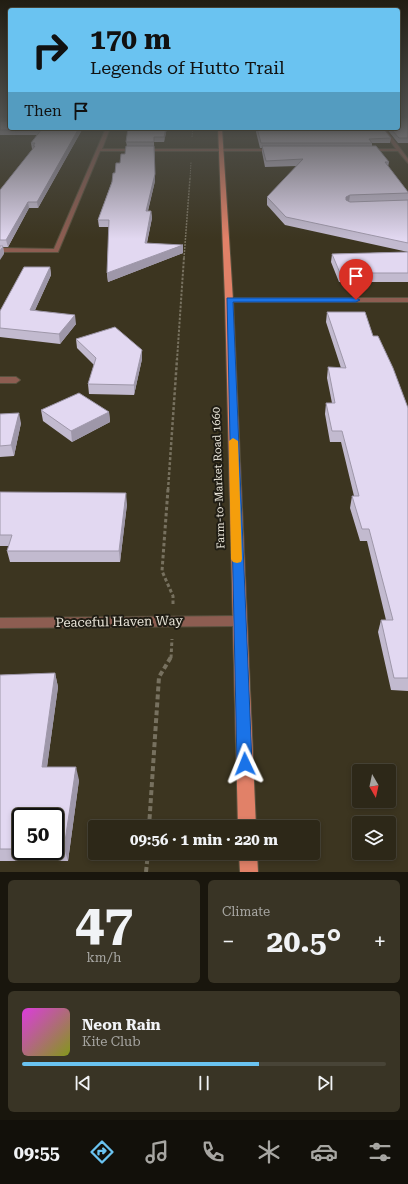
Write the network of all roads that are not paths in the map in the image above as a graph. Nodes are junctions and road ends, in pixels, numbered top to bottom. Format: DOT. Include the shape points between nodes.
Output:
graph roads {
  1 [pos="96,158"];
  2 [pos="221,158"];
  3 [pos="0,250"];
  4 [pos="229,300"];
  5 [pos="406,300"];
  6 [pos="408,308"];
  7 [pos="0,380"];
  8 [pos="16,380"];
  9 [pos="239,621"];
  10 [pos="0,623"];
  11 [pos="247,820"];
  12 [pos="248,860"];
  13 [pos="249,872"];
  1 -- 3 [label="street" via="56,251"];
  2 -- 4 [label="main road, Farm-to-Market Road 1660"];
  4 -- 5 [label="street"];
  4 -- 9 [label="main road, Farm-to-Market Road 1660"];
  5 -- 6 [label="street"];
  7 -- 8 [label="street"];
  9 -- 10 [label="street, Peaceful Haven Way"];
  9 -- 11 [label="main road, Farm-to-Market Road 1660"];
  12 -- 13 [label="main road"];
}
